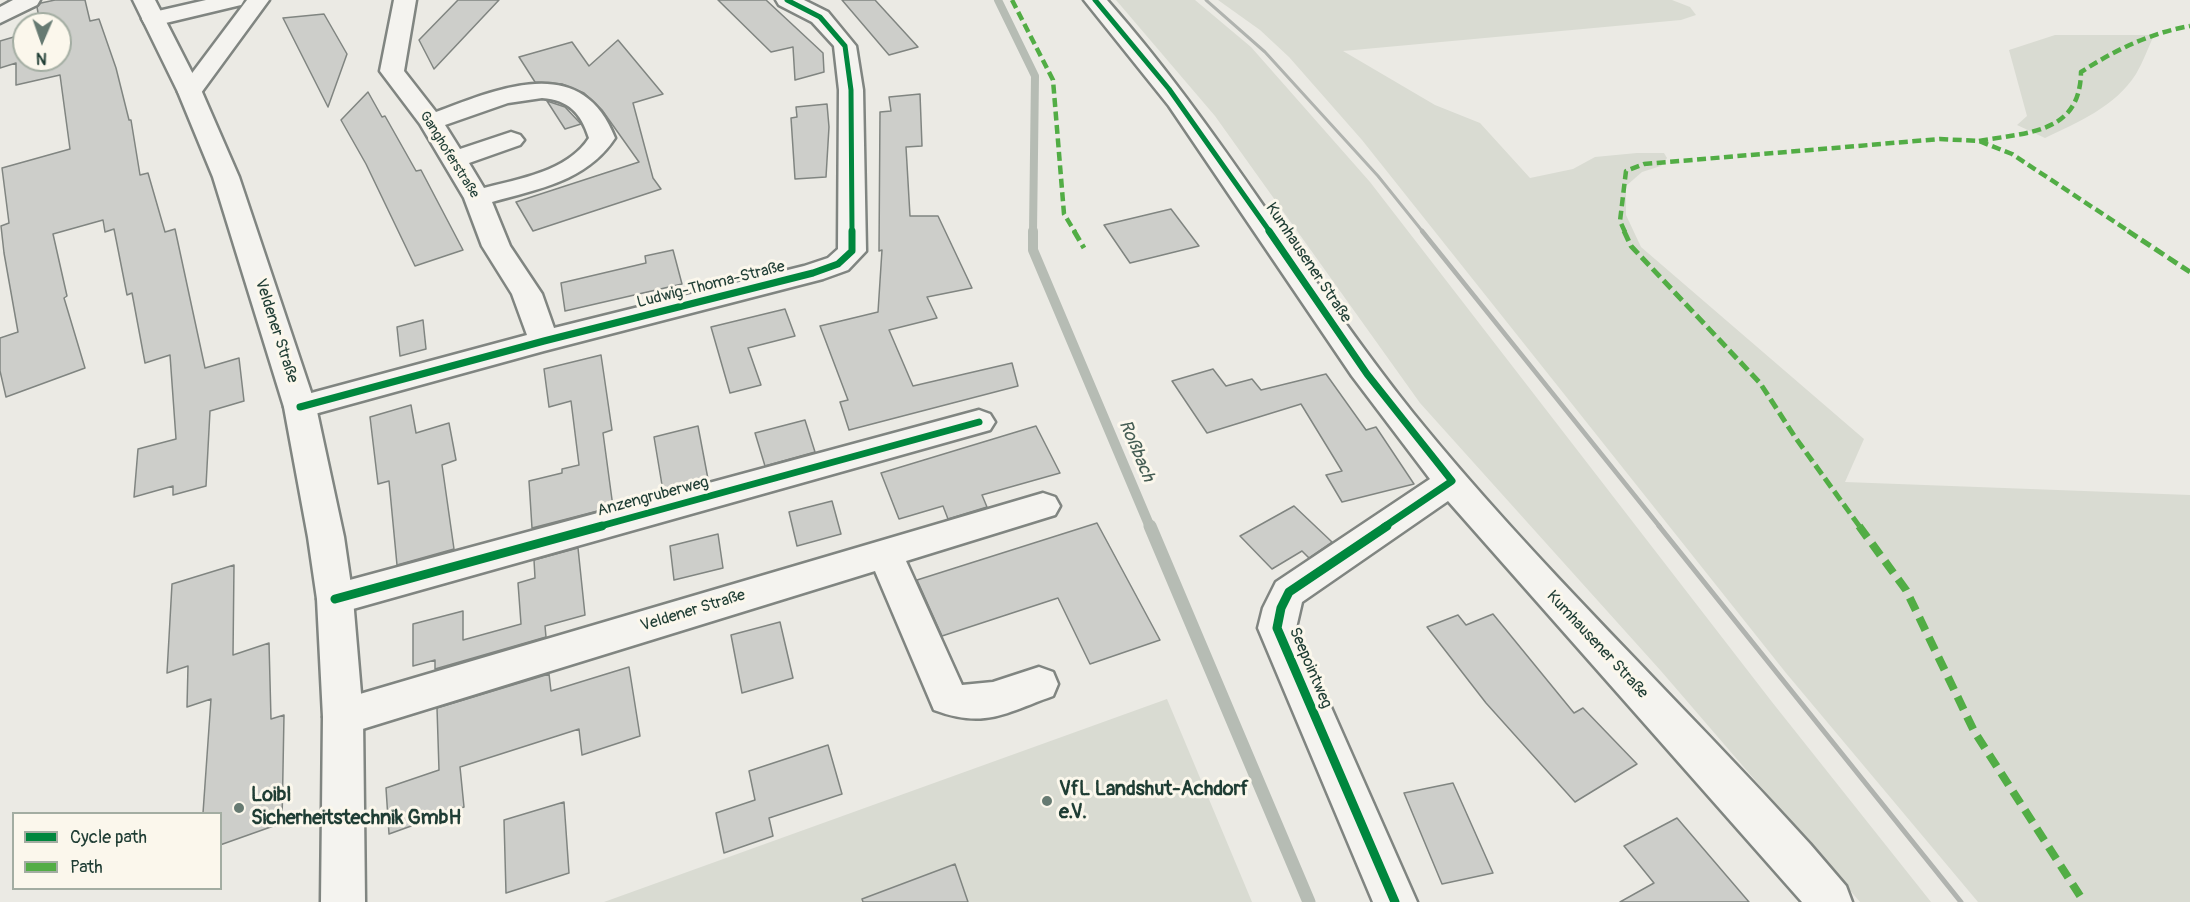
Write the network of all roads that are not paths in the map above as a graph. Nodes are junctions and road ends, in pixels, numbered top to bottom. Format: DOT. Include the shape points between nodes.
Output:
graph roads {
  1 [pos="29,0"];
  2 [pos="233,0"];
  3 [pos="258,0"];
  4 [pos="405,0"];
  5 [pos="787,0"];
  6 [pos="1095,0"];
  7 [pos="149,10"];
  8 [pos="0,16"];
  9 [pos="190,92"];
  10 [pos="430,122"];
  11 [pos="511,140"];
  12 [pos="454,160"];
  13 [pos="477,198"];
  14 [pos="544,341"];
  15 [pos="300,407"];
  16 [pos="979,422"];
  17 [pos="1452,481"];
  18 [pos="1043,506"];
  19 [pos="885,553"];
  20 [pos="335,598"];
  21 [pos="1039,684"];
  22 [pos="343,717"];
  23 [pos="343,902"];
  24 [pos="1395,902"];
  25 [pos="1830,902"];
  1 -- 8 [label="street"];
  2 -- 7 [label="street"];
  3 -- 9 [label="street"];
  4 -- 10 [label="street, Ganghoferstraße" via="392,71"];
  5 -- 14 [label="street, Ludwig-Thoma-Straße" via="820,18 845,46 851,90 852,251 847,259 813,273"];
  6 -- 17 [label="street, Kumhausener Straße" via="1201,129 1366,373"];
  7 -- 9 [label="street, Veldener Straße"];
  9 -- 15 [label="street, Veldener Straße" via="226,177"];
  10 -- 12 [label="street, Ganghoferstraße"];
  10 -- 13 [label="street" via="537,91 565,93 590,114 602,138 583,162"];
  11 -- 12 [label="street"];
  12 -- 13 [label="street, Ganghoferstraße"];
  13 -- 14 [label="street, Ganghoferstraße" via="496,246 527,294"];
  14 -- 15 [label="street, Ludwig-Thoma-Straße"];
  15 -- 20 [label="street, Veldener Straße"];
  16 -- 20 [label="street, Anzengruberweg"];
  17 -- 24 [label="street, Seepointweg" via="1288,592 1277,628"];
  17 -- 25 [label="street, Kumhausener Straße" via="1501,541"];
  18 -- 19 [label="street, Veldener Straße"];
  19 -- 21 [label="street" via="948,698 971,704"];
  19 -- 22 [label="street, Veldener Straße"];
  20 -- 22 [label="street, Veldener Straße"];
  22 -- 23 [label="street, Veldener Straße"];
}
